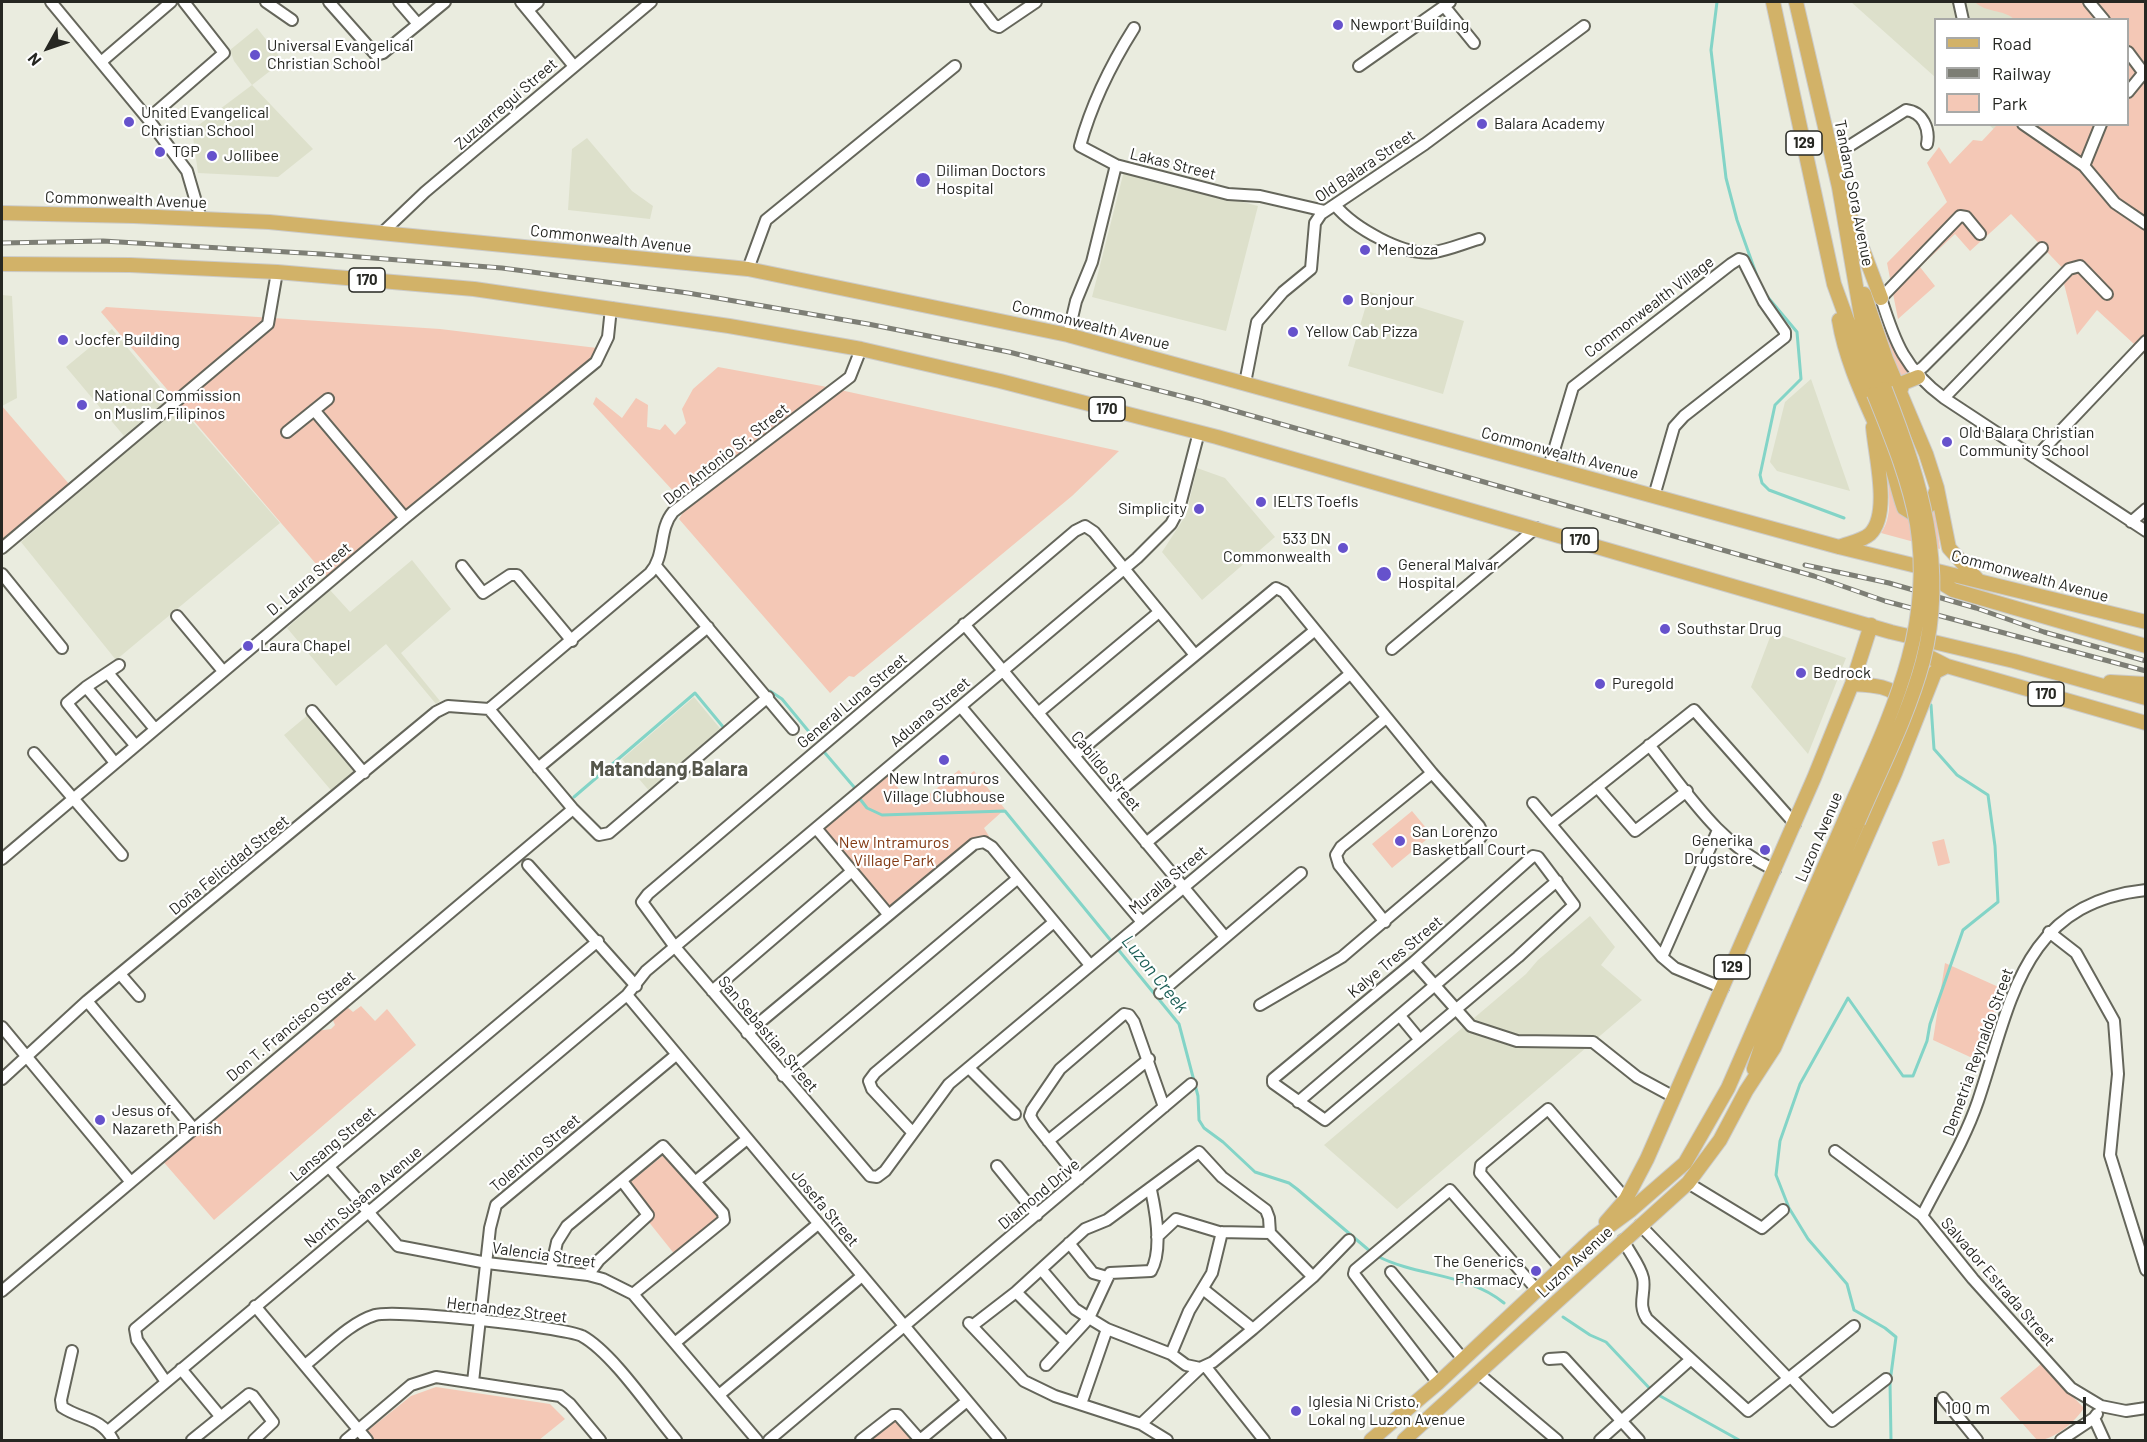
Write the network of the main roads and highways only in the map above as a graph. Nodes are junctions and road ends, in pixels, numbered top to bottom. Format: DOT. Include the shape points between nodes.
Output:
graph roads {
  1 [pos="1773,2"];
  2 [pos="1796,2"];
  3 [pos="1839,187"];
  4 [pos="2,213"];
  5 [pos="2,264"];
  6 [pos="1853,270"];
  7 [pos="1834,284"];
  8 [pos="1881,298"];
  9 [pos="1916,375"];
  10 [pos="1880,392"];
  11 [pos="1900,392"];
  12 [pos="1872,419"];
  13 [pos="1936,488"];
  14 [pos="1839,547"];
  15 [pos="1906,562"];
  16 [pos="1978,579"];
  17 [pos="2145,622"];
  18 [pos="1870,625"];
  19 [pos="1891,632"];
  20 [pos="2145,646"];
  21 [pos="1947,666"];
  22 [pos="2087,681"];
  23 [pos="1852,684"];
  24 [pos="2145,684"];
  25 [pos="2145,698"];
  26 [pos="2145,723"];
  27 [pos="1914,725"];
  28 [pos="1852,819"];
  29 [pos="1746,1091"];
  30 [pos="1593,1238"];
  31 [pos="1371,1440"];
  32 [pos="1404,1440"];
  1 -- 7 [label="main road, 129"];
  2 -- 3 [label="main road, Tandang Sora Avenue / 129"];
  3 -- 6 [label="main road, Tandang Sora Avenue / 129"];
  3 -- 8 [label="main road"];
  4 -- 14 [label="main road, Commonwealth Avenue" via="201,219 383,232 748,270 1068,335"];
  5 -- 18 [label="main road, 170" via="277,272 474,289 861,349 1199,432"];
  6 -- 10 [label="main road, Tandang Sora Avenue / 129"];
  6 -- 11 [label="main road"];
  7 -- 10 [label="main road, 129"];
  7 -- 12 [label="main road" via="1844,345"];
  9 -- 11 [label="main road" via="1903,383"];
  10 -- 28 [label="main road, Luzon Avenue / 129, bridge" via="1915,515 1920,553 1919,599 1906,675"];
  11 -- 13 [label="main road"];
  12 -- 13 [label="main road" via="1884,442 1904,508 1912,513 1923,511 1932,503"];
  12 -- 14 [label="main road" via="1880,488 1879,518 1869,534"];
  13 -- 16 [label="main road" via="1949,548"];
  14 -- 15 [label="main road, Commonwealth Avenue"];
  15 -- 16 [label="main road, Commonwealth Avenue"];
  15 -- 20 [label="main road" via="1953,590"];
  16 -- 17 [label="main road, Commonwealth Avenue"];
  18 -- 19 [label="main road, 170"];
  18 -- 23 [label="main road, Luzon Avenue / 129"];
  19 -- 21 [label="main road, 170" via="1902,643"];
  19 -- 22 [label="main road, 170"];
  21 -- 26 [label="main road, 170"];
  21 -- 27 [label="main road, Luzon Avenue / 129" via="1935,672"];
  22 -- 24 [label="main road"];
  22 -- 25 [label="main road, 170"];
  23 -- 27 [label="main road" via="1877,685 1899,695 1911,711"];
  23 -- 30 [label="main road, Luzon Avenue / 129" via="1795,824 1647,1159 1626,1198"];
  27 -- 29 [label="main road, Luzon Avenue / 129" via="1774,1048"];
  28 -- 29 [label="main road, Luzon Avenue / 129"];
  28 -- 30 [label="main road, Luzon Avenue / 129" via="1728,1088 1685,1163"];
  29 -- 32 [label="main road, Luzon Avenue / 129" via="1720,1140 1688,1183"];
  30 -- 31 [label="main road, Luzon Avenue / 129"];
}
